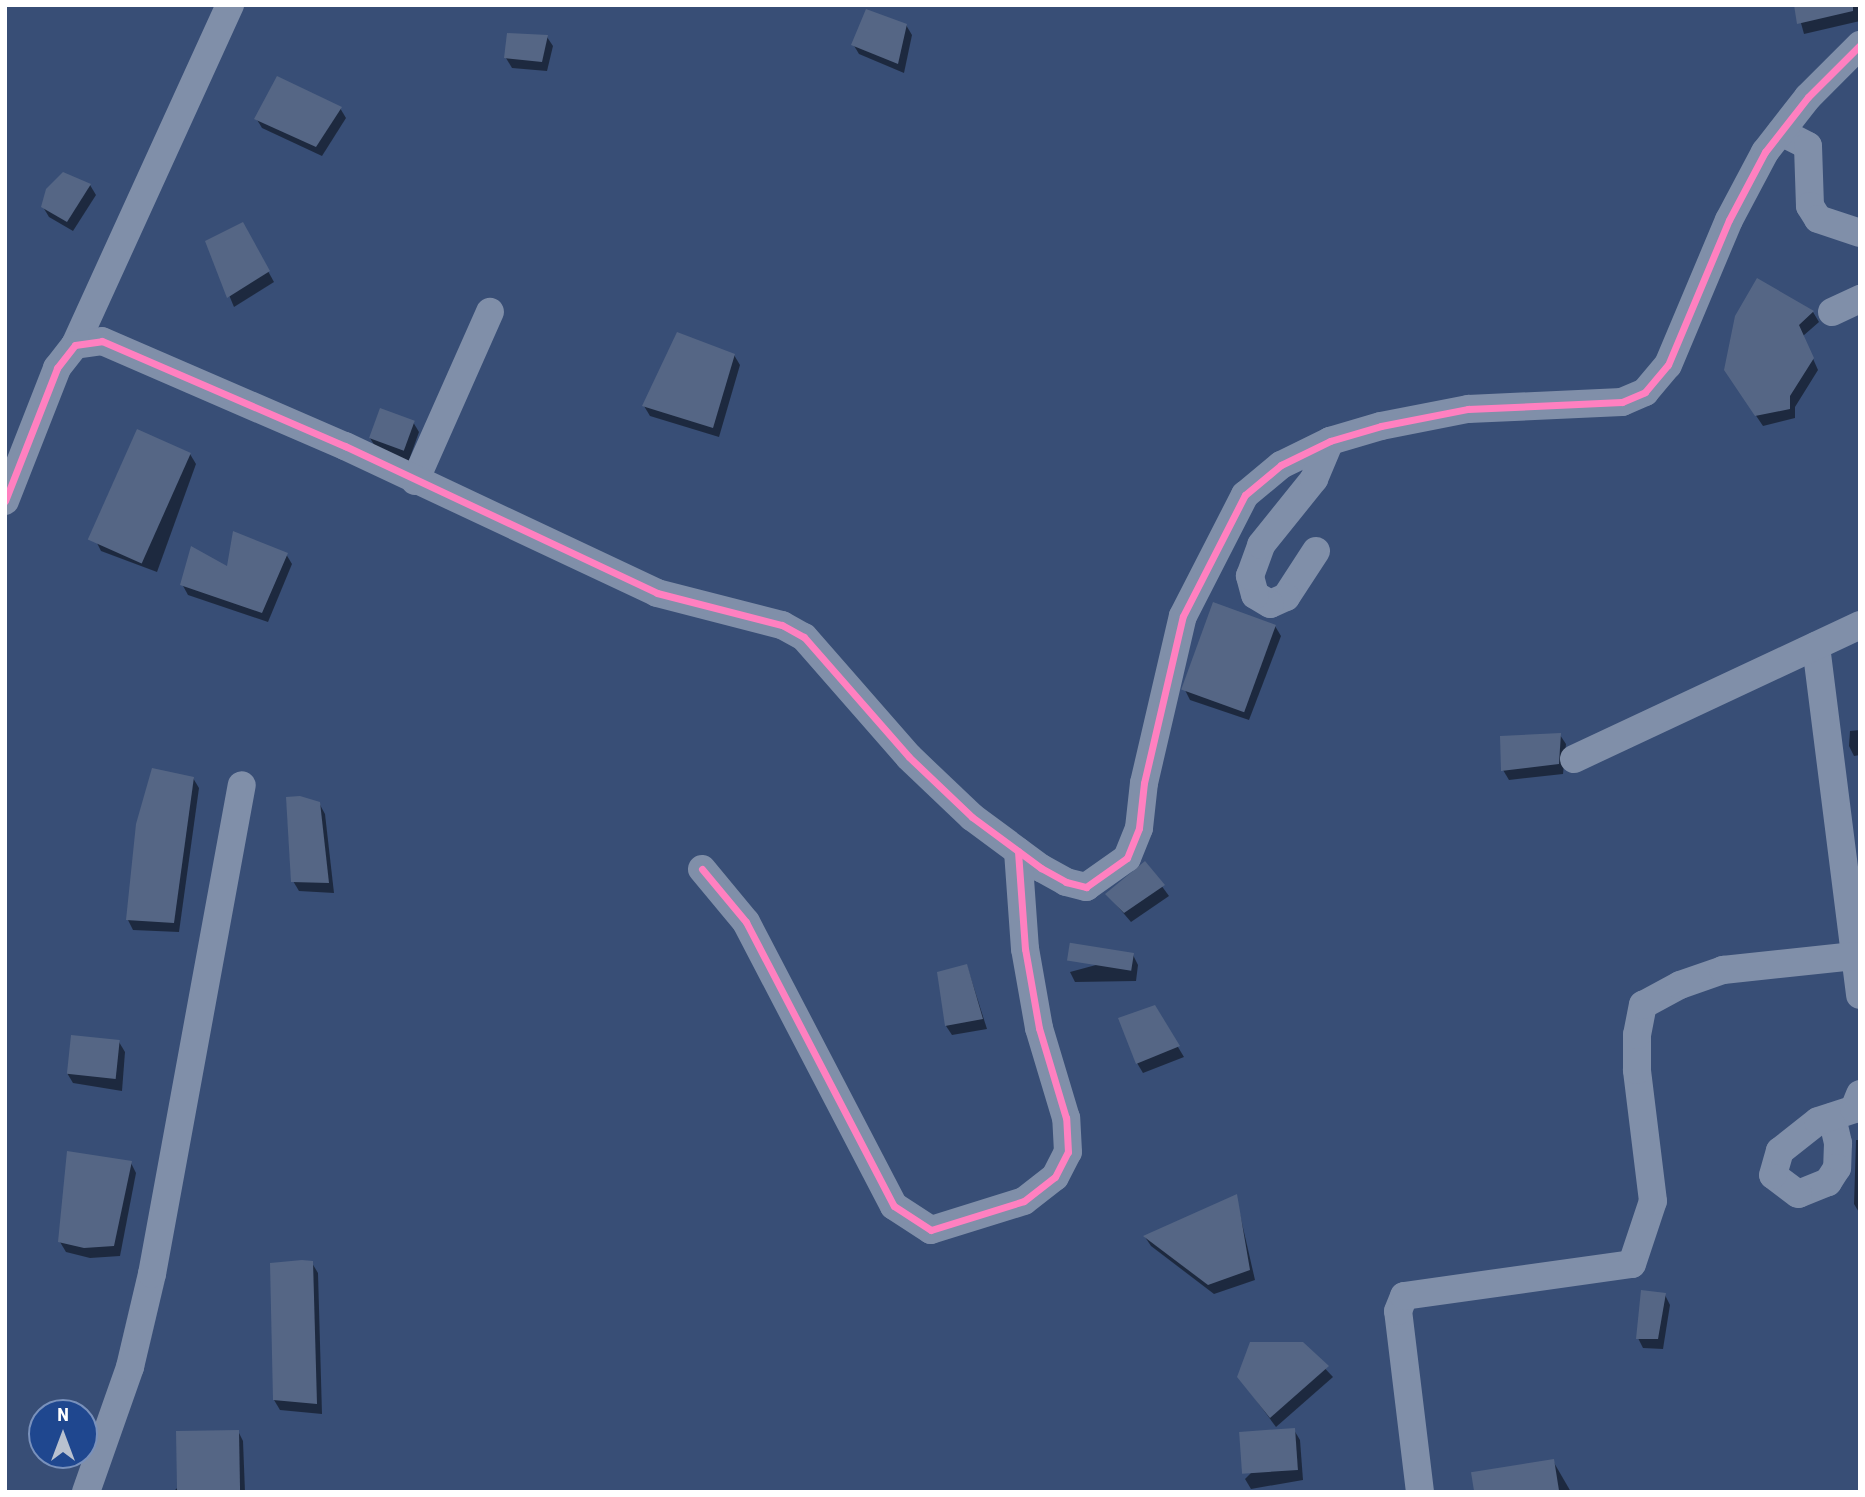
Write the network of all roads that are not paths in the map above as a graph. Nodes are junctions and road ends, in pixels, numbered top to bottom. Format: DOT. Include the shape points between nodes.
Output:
graph roads {
  1 [pos="230,5"];
  2 [pos="1860,45"];
  3 [pos="1781,132"];
  4 [pos="1860,233"];
  5 [pos="1860,299"];
  6 [pos="1832,312"];
  7 [pos="490,313"];
  8 [pos="75,345"];
  9 [pos="1330,440"];
  10 [pos="415,481"];
  11 [pos="5,500"];
  12 [pos="1316,551"];
  13 [pos="1860,625"];
  14 [pos="1816,646"];
  15 [pos="1574,759"];
  16 [pos="242,785"];
  17 [pos="1018,851"];
  18 [pos="702,869"];
  19 [pos="1854,956"];
  20 [pos="1860,995"];
  21 [pos="1860,1094"];
  22 [pos="1832,1117"];
  23 [pos="86,1492"];
  24 [pos="1420,1492"];
  1 -- 8 [label="street"];
  2 -- 3 [label="street"];
  3 -- 4 [label="street" via="1808,146 1810,206 1818,219"];
  3 -- 9 [label="street" via="1729,220 1668,365 1645,392 1622,402 1468,409"];
  5 -- 6 [label="street"];
  7 -- 10 [label="street"];
  8 -- 10 [label="street" via="102,341"];
  8 -- 11 [label="street" via="57,368"];
  9 -- 12 [label="street" via="1314,479 1261,545 1250,576 1255,595 1270,604 1286,597"];
  9 -- 17 [label="street" via="1282,465 1245,495 1220,538 1183,616 1144,783 1139,828 1127,858 1086,887 1066,882"];
  10 -- 17 [label="street" via="657,593 720,611 759,616 804,637 909,757 972,817"];
  13 -- 14 [label="street"];
  14 -- 15 [label="street"];
  14 -- 19 [label="street"];
  16 -- 23 [label="street" via="152,1274 130,1367"];
  17 -- 18 [label="street" via="1025,949 1039,1028 1066,1118 1068,1152 1055,1177 1024,1201 931,1230 894,1206 746,922"];
  19 -- 20 [label="street"];
  19 -- 24 [label="street" via="1723,970 1643,1005 1637,1070 1653,1201 1632,1264 1404,1296 1398,1311"];
  21 -- 22 [label="street" via="1854,1110"];
}
